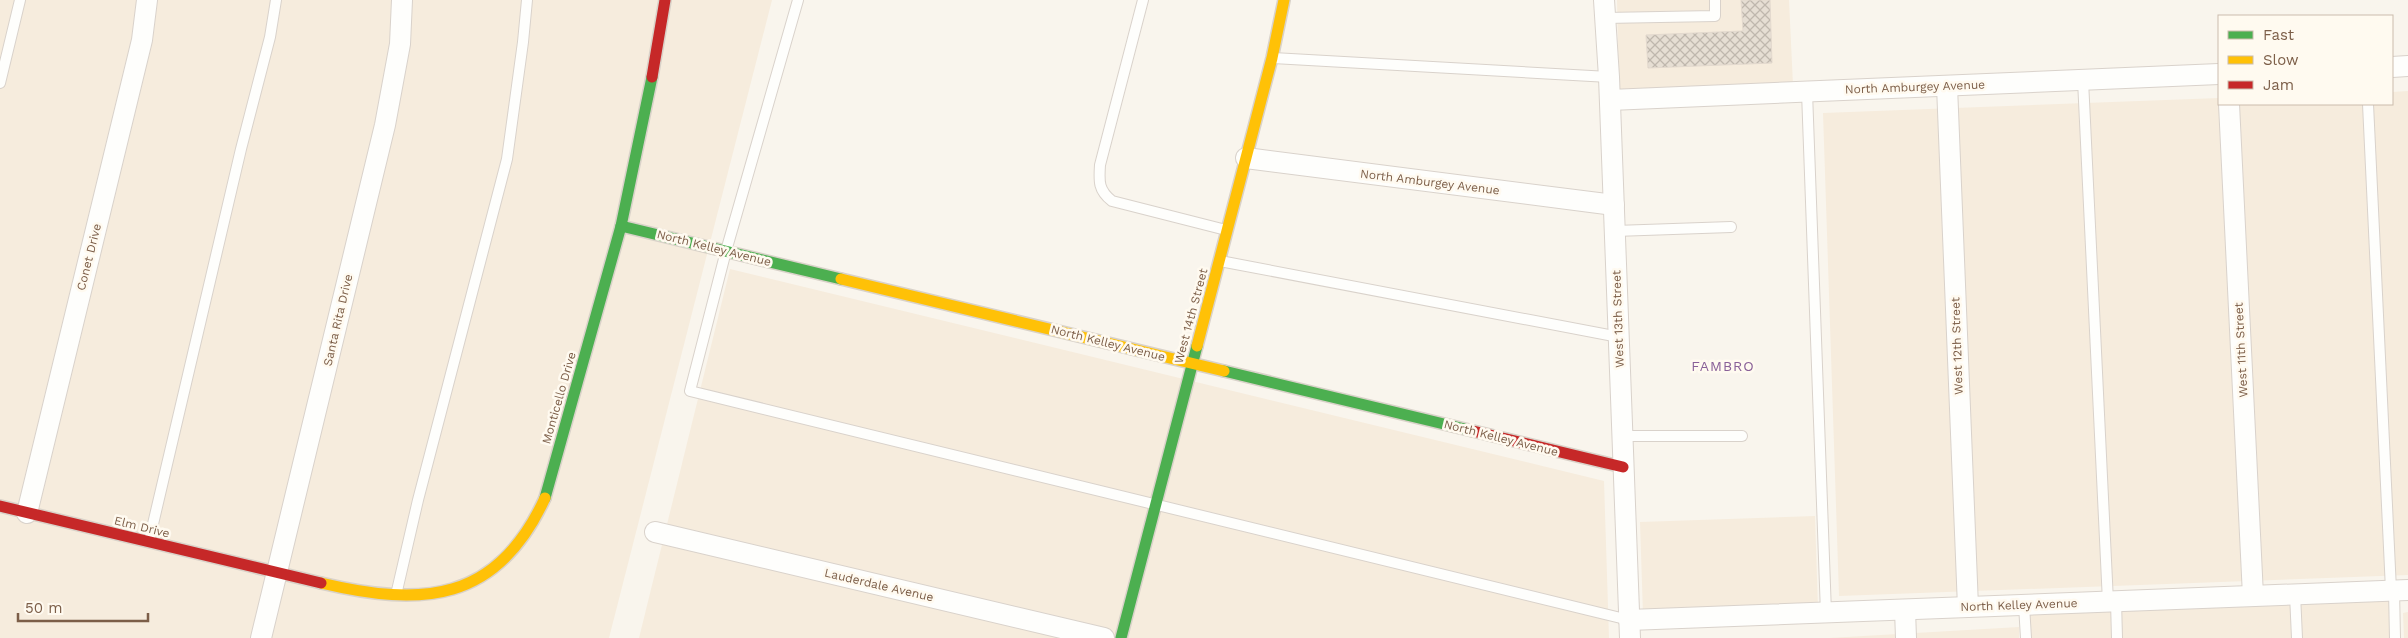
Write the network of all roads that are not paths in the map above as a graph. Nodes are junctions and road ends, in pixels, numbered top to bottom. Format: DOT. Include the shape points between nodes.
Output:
graph roads {
  1 [pos="20,0"];
  2 [pos="147,0"];
  3 [pos="276,0"];
  4 [pos="402,0"];
  5 [pos="526,0"];
  6 [pos="665,0"];
  7 [pos="798,0"];
  8 [pos="1143,0"];
  9 [pos="1284,0"];
  10 [pos="1715,0"];
  11 [pos="1604,9"];
  12 [pos="1272,58"];
  13 [pos="2408,66"];
  14 [pos="2393,67"];
  15 [pos="2218,74"];
  16 [pos="1609,77"];
  17 [pos="2083,80"];
  18 [pos="0,83"];
  19 [pos="1947,86"];
  20 [pos="1808,92"];
  21 [pos="1610,100"];
  22 [pos="2229,105"];
  23 [pos="2368,105"];
  24 [pos="1246,158"];
  25 [pos="1614,205"];
  26 [pos="621,226"];
  27 [pos="1730,227"];
  28 [pos="1227,230"];
  29 [pos="1615,231"];
  30 [pos="726,251"];
  31 [pos="1219,260"];
  32 [pos="1618,337"];
  33 [pos="1192,364"];
  34 [pos="1622,436"];
  35 [pos="1742,436"];
  36 [pos="1624,467"];
  37 [pos="1155,505"];
  38 [pos="0,506"];
  39 [pos="27,513"];
  40 [pos="655,532"];
  41 [pos="149,542"];
  42 [pos="277,574"];
  43 [pos="2397,590"];
  44 [pos="2295,594"];
  45 [pos="395,596"];
  46 [pos="2253,596"];
  47 [pos="2112,601"];
  48 [pos="2024,605"];
  49 [pos="1968,607"];
  50 [pos="1905,610"];
  51 [pos="1826,613"];
  52 [pos="1629,629"];
  53 [pos="261,638"];
  54 [pos="1104,638"];
  55 [pos="1121,638"];
  56 [pos="1906,638"];
  57 [pos="2026,638"];
  58 [pos="2118,638"];
  59 [pos="2297,638"];
  60 [pos="2395,638"];
  1 -- 18 [label="lane"];
  2 -- 39 [label="street, Conet Drive" via="142,40"];
  3 -- 41 [label="lane" via="270,37"];
  4 -- 42 [label="street, Santa Rita Drive" via="400,44 384,125"];
  5 -- 45 [label="lane" via="507,159"];
  6 -- 26 [label="street, Monticello Drive" via="647,106"];
  7 -- 30 [label="lane"];
  8 -- 28 [label="lane" via="1100,165 1099,186 1112,201"];
  9 -- 12 [label="street, West 14th Street"];
  10 -- 11 [label="lane" via="1715,16"];
  11 -- 16 [label="street, West 13th Street"];
  12 -- 16 [label="lane"];
  12 -- 24 [label="street, West 14th Street"];
  13 -- 14 [label="street"];
  15 -- 17 [label="street, North Amburgey Avenue"];
  16 -- 21 [label="street, West 13th Street"];
  17 -- 19 [label="street, North Amburgey Avenue"];
  17 -- 47 [label="lane"];
  19 -- 20 [label="street, North Amburgey Avenue"];
  19 -- 49 [label="street, West 12th Street"];
  20 -- 21 [label="street, North Amburgey Avenue"];
  20 -- 51 [label="lane"];
  21 -- 25 [label="street, West 13th Street"];
  22 -- 46 [label="street, West 11th Street"];
  23 -- 43 [label="lane"];
  24 -- 25 [label="street, North Amburgey Avenue"];
  24 -- 28 [label="street, West 14th Street"];
  25 -- 29 [label="street, West 13th Street"];
  26 -- 30 [label="street, North Kelley Avenue"];
  26 -- 45 [label="street, Monticello Drive" via="547,493 526,536 504,560 470,582 433,594"];
  27 -- 29 [label="lane"];
  28 -- 31 [label="street, West 14th Street"];
  29 -- 32 [label="street, West 13th Street"];
  30 -- 33 [label="street, North Kelley Avenue"];
  30 -- 37 [label="lane" via="690,391"];
  31 -- 32 [label="lane"];
  31 -- 33 [label="street, West 14th Street"];
  32 -- 34 [label="street, West 13th Street"];
  33 -- 36 [label="street, North Kelley Avenue"];
  33 -- 37 [label="street, West 14th Street"];
  34 -- 35 [label="lane"];
  34 -- 36 [label="street, West 13th Street"];
  36 -- 52 [label="street, West 13th Street"];
  37 -- 52 [label="lane"];
  37 -- 55 [label="street, West 14th Street"];
  38 -- 39 [label="street, Elm Drive"];
  39 -- 41 [label="street, Elm Drive"];
  40 -- 54 [label="street, Lauderdale Avenue"];
  41 -- 42 [label="street, Elm Drive"];
  42 -- 45 [label="street, Monticello Drive"];
  42 -- 53 [label="street, Santa Rita Drive"];
  43 -- 44 [label="street, North Kelley Avenue"];
  43 -- 60 [label="lane"];
  44 -- 46 [label="street, North Kelley Avenue"];
  44 -- 59 [label="lane"];
  46 -- 47 [label="street, North Kelley Avenue"];
  47 -- 48 [label="street, North Kelley Avenue"];
  47 -- 58 [label="lane"];
  48 -- 49 [label="street, North Kelley Avenue"];
  48 -- 57 [label="lane"];
  49 -- 50 [label="street, North Kelley Avenue"];
  50 -- 51 [label="street, North Kelley Avenue"];
  50 -- 56 [label="street"];
  51 -- 52 [label="street, North Kelley Avenue"];
}
